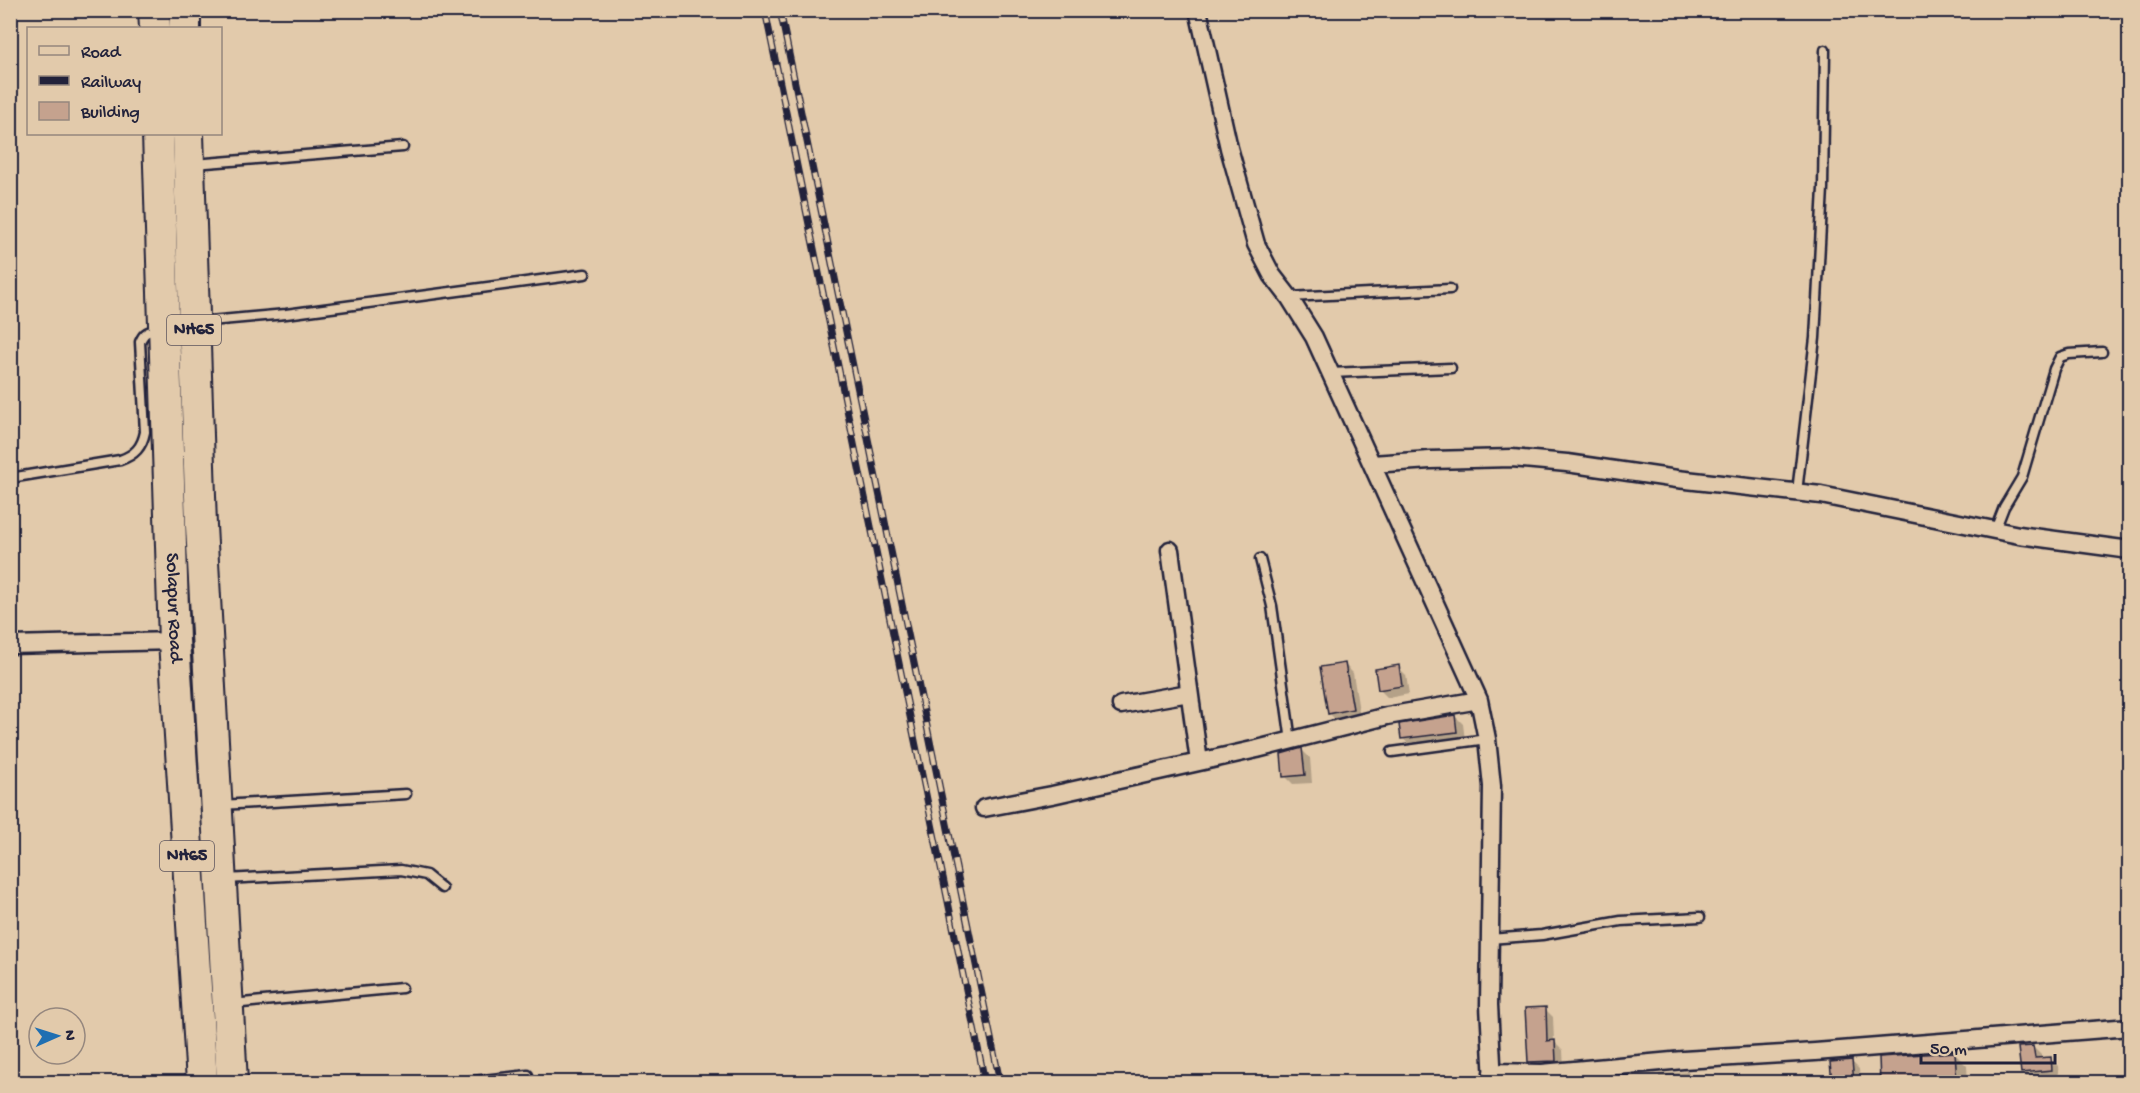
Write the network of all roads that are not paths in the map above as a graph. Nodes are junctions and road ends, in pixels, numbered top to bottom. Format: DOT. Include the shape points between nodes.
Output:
graph roads {
  1 [pos="154,10"];
  2 [pos="185,10"];
  3 [pos="1198,10"];
  4 [pos="154,27"];
  5 [pos="185,27"];
  6 [pos="1825,50"];
  7 [pos="158,135"];
  8 [pos="188,135"];
  9 [pos="403,147"];
  10 [pos="189,165"];
  11 [pos="585,274"];
  12 [pos="1450,289"];
  13 [pos="1289,297"];
  14 [pos="194,323"];
  15 [pos="164,329"];
  16 [pos="2102,352"];
  17 [pos="1451,368"];
  18 [pos="1330,373"];
  19 [pos="1372,464"];
  20 [pos="10,478"];
  21 [pos="1797,492"];
  22 [pos="1995,530"];
  23 [pos="1170,550"];
  24 [pos="2130,550"];
  25 [pos="1260,559"];
  26 [pos="173,636"];
  27 [pos="10,645"];
  28 [pos="1190,693"];
  29 [pos="1479,700"];
  30 [pos="1121,705"];
  31 [pos="1487,739"];
  32 [pos="1291,741"];
  33 [pos="1392,752"];
  34 [pos="1199,762"];
  35 [pos="406,794"];
  36 [pos="216,805"];
  37 [pos="984,808"];
  38 [pos="221,880"];
  39 [pos="442,888"];
  40 [pos="1700,916"];
  41 [pos="1489,939"];
  42 [pos="402,988"];
  43 [pos="228,1005"];
  44 [pos="2130,1028"];
  45 [pos="528,1075"];
  46 [pos="1493,1077"];
  47 [pos="202,1083"];
  48 [pos="232,1083"];
  49 [pos="464,1083"];
  1 -- 4 [label="highway"];
  2 -- 5 [label="highway"];
  3 -- 13 [label="street" via="1229,148 1256,244"];
  6 -- 21 [label="lane" via="1815,338"];
  7 -- 15 [label="highway, Solapur Road / NH65"];
  8 -- 10 [label="highway, Solapur Road / NH65"];
  9 -- 10 [label="lane"];
  10 -- 14 [label="highway, Solapur Road / NH65"];
  11 -- 14 [label="lane"];
  12 -- 13 [label="lane"];
  13 -- 18 [label="street" via="1314,337"];
  14 -- 36 [label="highway, Solapur Road / NH65"];
  15 -- 20 [label="lane" via="147,331 140,342 145,432 142,445 131,456"];
  15 -- 26 [label="highway, Solapur Road / NH65"];
  16 -- 22 [label="lane" via="2060,357 2022,477"];
  17 -- 18 [label="lane"];
  18 -- 19 [label="street"];
  19 -- 21 [label="street" via="1512,458"];
  19 -- 29 [label="street"];
  21 -- 22 [label="street"];
  22 -- 24 [label="street"];
  23 -- 28 [label="street"];
  25 -- 32 [label="lane" via="1272,606"];
  26 -- 27 [label="street"];
  26 -- 47 [label="highway, Solapur Road / NH65"];
  28 -- 30 [label="street"];
  28 -- 34 [label="street"];
  29 -- 31 [label="street"];
  29 -- 32 [label="street" via="1387,716"];
  31 -- 33 [label="lane"];
  31 -- 41 [label="street" via="1492,786"];
  32 -- 34 [label="street"];
  34 -- 37 [label="street"];
  35 -- 36 [label="lane"];
  36 -- 38 [label="highway, Solapur Road / NH65"];
  38 -- 39 [label="lane" via="401,870 426,875"];
  38 -- 43 [label="highway, Solapur Road / NH65"];
  40 -- 41 [label="lane" via="1621,921 1542,935"];
  41 -- 46 [label="street"];
  42 -- 43 [label="lane"];
  43 -- 48 [label="highway, Solapur Road / NH65"];
  44 -- 46 [label="street"];
  45 -- 49 [label="lane"];
}
